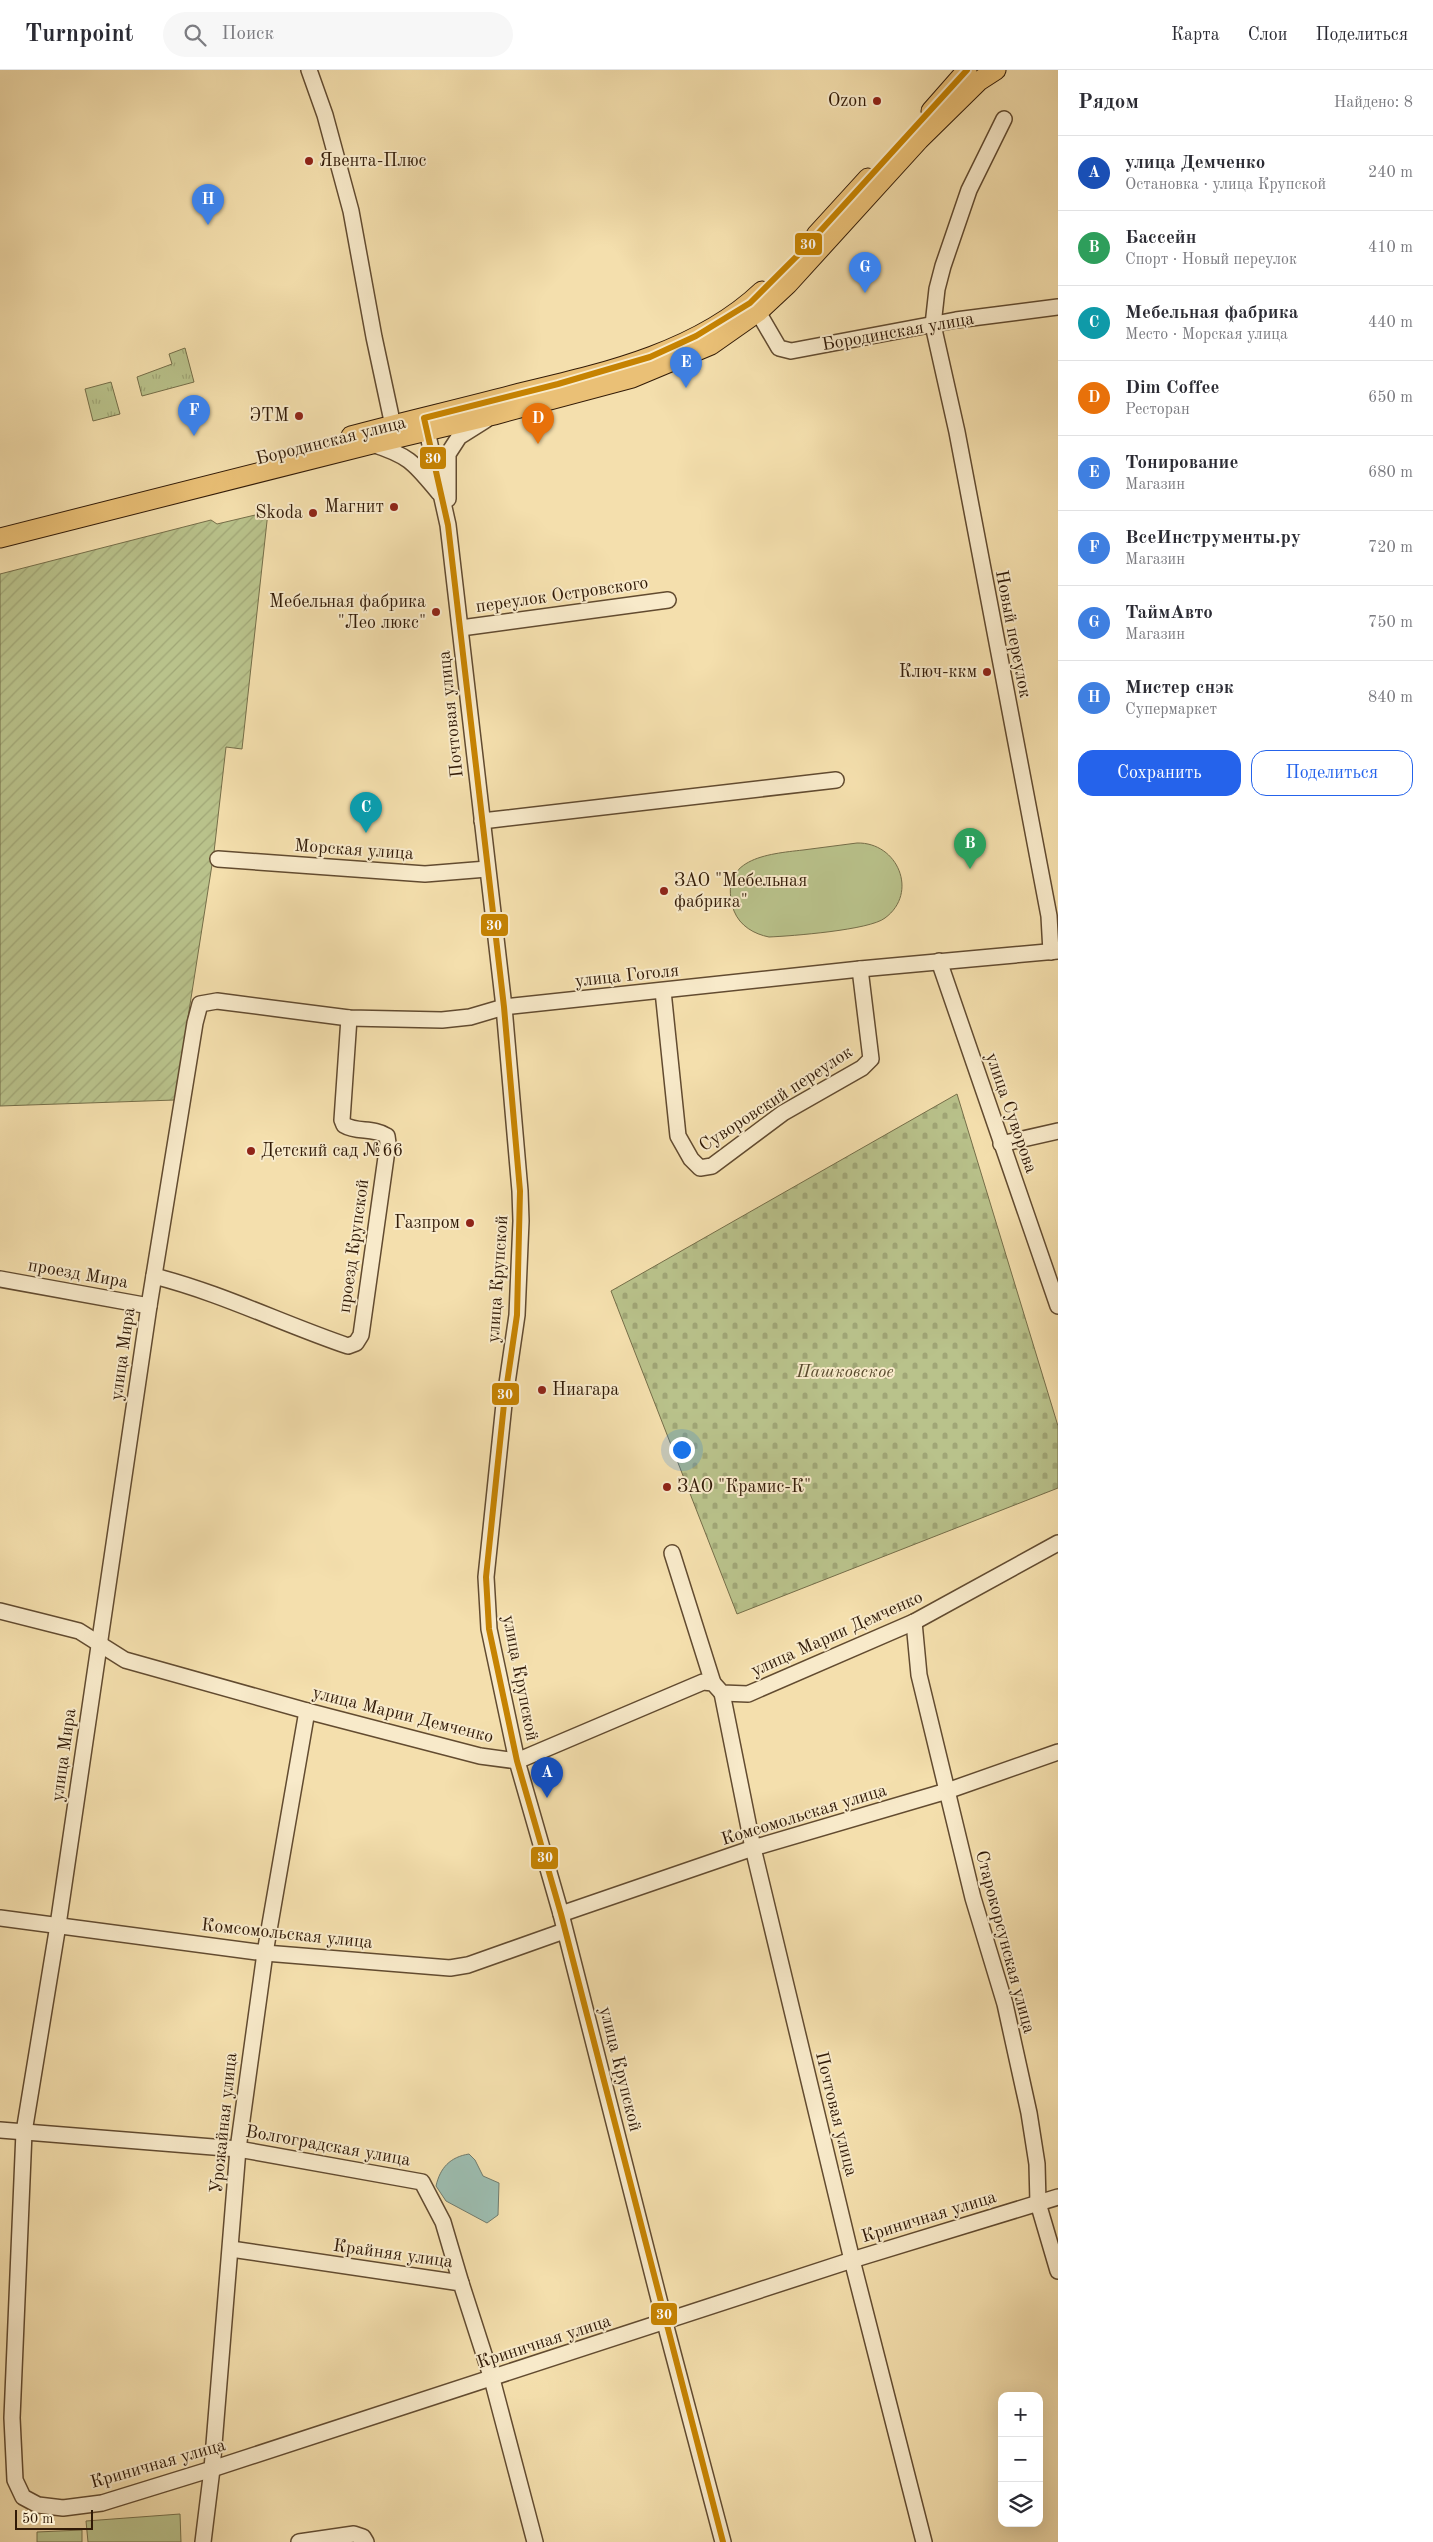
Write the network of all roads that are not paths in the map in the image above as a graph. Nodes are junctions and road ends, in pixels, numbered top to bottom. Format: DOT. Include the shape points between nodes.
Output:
graph roads {
  1 [pos="309,70"];
  2 [pos="996,70"];
  3 [pos="1006,70"];
  4 [pos="973,75"];
  5 [pos="1004,119"];
  6 [pos="1058,307"];
  7 [pos="758,312"];
  8 [pos="933,325"];
  9 [pos="494,415"];
  10 [pos="426,425"];
  11 [pos="394,432"];
  12 [pos="372,444"];
  13 [pos="440,496"];
  14 [pos="0,525"];
  15 [pos="448,525"];
  16 [pos="0,538"];
  17 [pos="668,600"];
  18 [pos="460,628"];
  19 [pos="836,780"];
  20 [pos="482,822"];
  21 [pos="218,858"];
  22 [pos="487,869"];
  23 [pos="1055,951"];
  24 [pos="939,961"];
  25 [pos="860,968"];
  26 [pos="663,991"];
  27 [pos="200,1004"];
  28 [pos="504,1007"];
  29 [pos="349,1018"];
  30 [pos="1058,1131"];
  31 [pos="1001,1144"];
  32 [pos="154,1276"];
  33 [pos="0,1279"];
  34 [pos="149,1306"];
  35 [pos="1058,1306"];
  36 [pos="1058,1544"];
  37 [pos="672,1553"];
  38 [pos="0,1611"];
  39 [pos="914,1622"];
  40 [pos="100,1644"];
  41 [pos="718,1688"];
  42 [pos="306,1711"];
  43 [pos="1058,1752"];
  44 [pos="517,1760"];
  45 [pos="946,1791"];
  46 [pos="753,1848"];
  47 [pos="561,1914"];
  48 [pos="0,1918"];
  49 [pos="58,1925"];
  50 [pos="564,1931"];
  51 [pos="264,1953"];
  52 [pos="0,2130"];
  53 [pos="24,2132"];
  54 [pos="238,2149"];
  55 [pos="1058,2197"];
  56 [pos="1038,2203"];
  57 [pos="231,2249"];
  58 [pos="852,2260"];
  59 [pos="1058,2271"];
  60 [pos="461,2283"];
  61 [pos="665,2323"];
  62 [pos="492,2379"];
  63 [pos="6,2418"];
  64 [pos="212,2469"];
  65 [pos="38,2505"];
  66 [pos="203,2542"];
  67 [pos="299,2542"];
  68 [pos="366,2542"];
  69 [pos="536,2542"];
  70 [pos="723,2542"];
  71 [pos="924,2542"];
  1 -- 11 [label="street" via="352,211"];
  2 -- 4 [label="main road, Бородинская улица"];
  3 -- 4 [label="main road"];
  4 -- 7 [label="main road, Бородинская улица" via="919,140 800,271"];
  4 -- 10 [label="main road, Бородинская улица" via="910,135 750,303 696,336 650,356"];
  5 -- 8 [label="street, Новый переулок" via="969,190 943,266"];
  6 -- 8 [label="street, Бородинская улица"];
  7 -- 8 [label="street, Бородинская улица" via="779,348 791,351"];
  7 -- 9 [label="main road, Бородинская улица" via="718,341 632,378"];
  8 -- 23 [label="street, Новый переулок" via="957,432"];
  9 -- 10 [label="main road, Бородинская улица"];
  9 -- 15 [label="street" via="459,437 448,454"];
  10 -- 11 [label="main road, Бородинская улица"];
  10 -- 13 [label="street, Почтовая улица"];
  11 -- 12 [label="main road, Бородинская улица"];
  11 -- 14 [label="main road, Бородинская улица"];
  12 -- 13 [label="street" via="401,453"];
  12 -- 16 [label="main road, Бородинская улица"];
  13 -- 15 [label="street, Почтовая улица"];
  15 -- 18 [label="street, Почтовая улица"];
  17 -- 18 [label="street, переулок Островского"];
  18 -- 20 [label="street, Почтовая улица"];
  19 -- 20 [label="street"];
  20 -- 22 [label="street, Почтовая улица"];
  21 -- 22 [label="street, Морская улица" via="425,874"];
  22 -- 28 [label="street, Почтовая улица"];
  23 -- 24 [label="street, улица Гоголя"];
  24 -- 25 [label="street, улица Гоголя"];
  24 -- 31 [label="street, улица Суворова"];
  25 -- 26 [label="street, улица Гоголя"];
  25 -- 26 [label="street, Суворовский переулок" via="870,1059 862,1068 783,1112 712,1166 700,1168 678,1136"];
  26 -- 28 [label="street, улица Гоголя"];
  27 -- 29 [label="street, улица Гоголя" via="216,1002"];
  27 -- 32 [label="street, улица Мира"];
  28 -- 29 [label="street, улица Гоголя" via="470,1017 442,1020"];
  28 -- 44 [label="street, улица Крупской" via="521,1222 517,1315 486,1577 489,1629"];
  29 -- 32 [label="street, проезд Крупской" via="342,1120 349,1128 379,1131 386,1136 388,1143 361,1335 356,1343 348,1346 295,1328 195,1286"];
  30 -- 31 [label="street"];
  31 -- 35 [label="street, улица Суворова"];
  32 -- 34 [label="street, улица Мира"];
  33 -- 34 [label="street, проезд Мира"];
  34 -- 40 [label="street, улица Мира"];
  36 -- 39 [label="street, улица Марии Демченко"];
  37 -- 41 [label="street, Почтовая улица"];
  38 -- 40 [label="street, улица Марии Демченко" via="79,1631"];
  39 -- 41 [label="street, улица Марии Демченко" via="748,1694"];
  39 -- 45 [label="street, Старокорсунская улица" via="919,1675"];
  40 -- 42 [label="street, улица Марии Демченко" via="125,1660"];
  40 -- 49 [label="street, улица Мира"];
  41 -- 44 [label="street, улица Марии Демченко" via="703,1682"];
  41 -- 46 [label="street, Почтовая улица"];
  42 -- 44 [label="street, улица Марии Демченко" via="480,1756"];
  42 -- 51 [label="street, Урожайная улица"];
  43 -- 45 [label="street, Комсомольская улица"];
  44 -- 47 [label="street, улица Крупской"];
  45 -- 46 [label="street, Комсомольская улица"];
  45 -- 56 [label="street, Старокорсунская улица" via="973,1898 1005,2004 1029,2113 1037,2164"];
  46 -- 47 [label="street, Комсомольская улица"];
  46 -- 58 [label="street, Почтовая улица"];
  47 -- 50 [label="street, улица Крупской"];
  48 -- 49 [label="street, Комсомольская улица"];
  49 -- 51 [label="street, Комсомольская улица"];
  49 -- 53 [label="street, улица Мира"];
  50 -- 51 [label="street, Комсомольская улица" via="459,1968"];
  50 -- 61 [label="street, улица Крупской"];
  51 -- 54 [label="street, Урожайная улица"];
  52 -- 53 [label="street, Волгоградская улица"];
  53 -- 54 [label="street, Волгоградская улица"];
  53 -- 63 [label="street, улица Мира"];
  54 -- 57 [label="street, Урожайная улица"];
  54 -- 60 [label="street, Волгоградская улица" via="422,2182 443,2222"];
  55 -- 56 [label="street, Криничная улица"];
  56 -- 58 [label="street, Криничная улица"];
  56 -- 59 [label="street, Старокорсунская улица"];
  57 -- 60 [label="street, Крайняя улица"];
  57 -- 64 [label="street, Урожайная улица"];
  58 -- 61 [label="street, Криничная улица"];
  58 -- 71 [label="street, Почтовая улица"];
  60 -- 62 [label="street, Крайняя улица"];
  61 -- 62 [label="street, Криничная улица"];
  61 -- 70 [label="street, улица Крупской"];
  62 -- 64 [label="street, Криничная улица"];
  62 -- 69 [label="street, Крайняя улица"];
  63 -- 65 [label="street, улица Мира" via="15,2480 23,2497"];
  64 -- 65 [label="street, Криничная улица" via="102,2503 63,2508"];
  64 -- 66 [label="street, Урожайная улица"];
  67 -- 68 [label="street" via="354,2534"];
}
